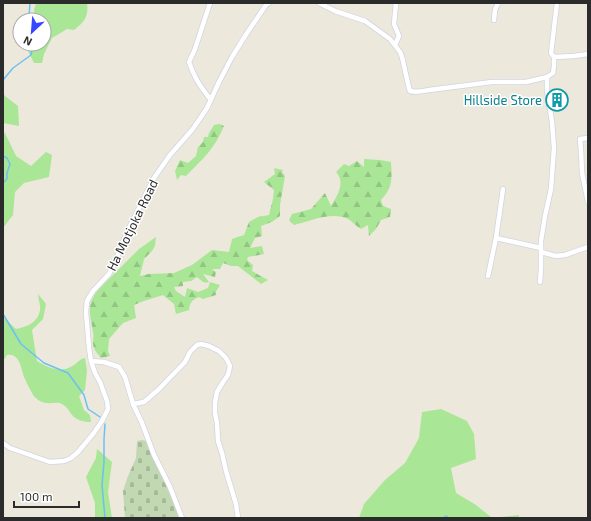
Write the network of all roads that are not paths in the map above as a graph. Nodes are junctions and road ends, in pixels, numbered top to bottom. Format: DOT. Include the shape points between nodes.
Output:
graph roads {
  1 [pos="210,3"];
  2 [pos="269,3"];
  3 [pos="320,3"];
  4 [pos="396,3"];
  5 [pos="498,3"];
  6 [pos="557,3"];
  7 [pos="494,20"];
  8 [pos="395,45"];
  9 [pos="588,54"];
  10 [pos="554,57"];
  11 [pos="547,77"];
  12 [pos="211,100"];
  13 [pos="588,138"];
  14 [pos="503,189"];
  15 [pos="588,202"];
  16 [pos="496,238"];
  17 [pos="588,247"];
  18 [pos="541,250"];
  19 [pos="488,276"];
  20 [pos="540,282"];
  21 [pos="91,361"];
  22 [pos="133,404"];
  23 [pos="3,443"];
  24 [pos="182,518"];
  25 [pos="238,518"];
  1 -- 12 [label="street" via="189,62 194,77"];
  2 -- 12 [label="street, Ha Motjoka Road" via="238,47"];
  3 -- 8 [label="street" via="365,21"];
  4 -- 8 [label="street" via="394,24 399,36"];
  5 -- 7 [label="street"];
  6 -- 10 [label="street" via="551,53"];
  8 -- 11 [label="street" via="402,57 410,91 413,92 492,82 526,82"];
  9 -- 10 [label="street"];
  10 -- 11 [label="street" via="553,73"];
  11 -- 18 [label="street" via="554,148 551,189"];
  12 -- 21 [label="street, Ha Motjoka Road" via="200,120 154,178 109,274 87,301"];
  13 -- 15 [label="street" via="580,139 582,173"];
  14 -- 16 [label="street"];
  16 -- 18 [label="street"];
  16 -- 19 [label="street"];
  17 -- 18 [label="street" via="556,256"];
  18 -- 20 [label="street"];
  21 -- 22 [label="street" via="119,367 125,377"];
  21 -- 23 [label="street, Ha Motjoka Road" via="108,409 78,452 64,462 53,462"];
  22 -- 24 [label="street"];
  22 -- 25 [label="street" via="144,402 159,389 185,362 197,345 209,346 226,358 230,366 228,375 217,392 215,413 218,441"];
}
